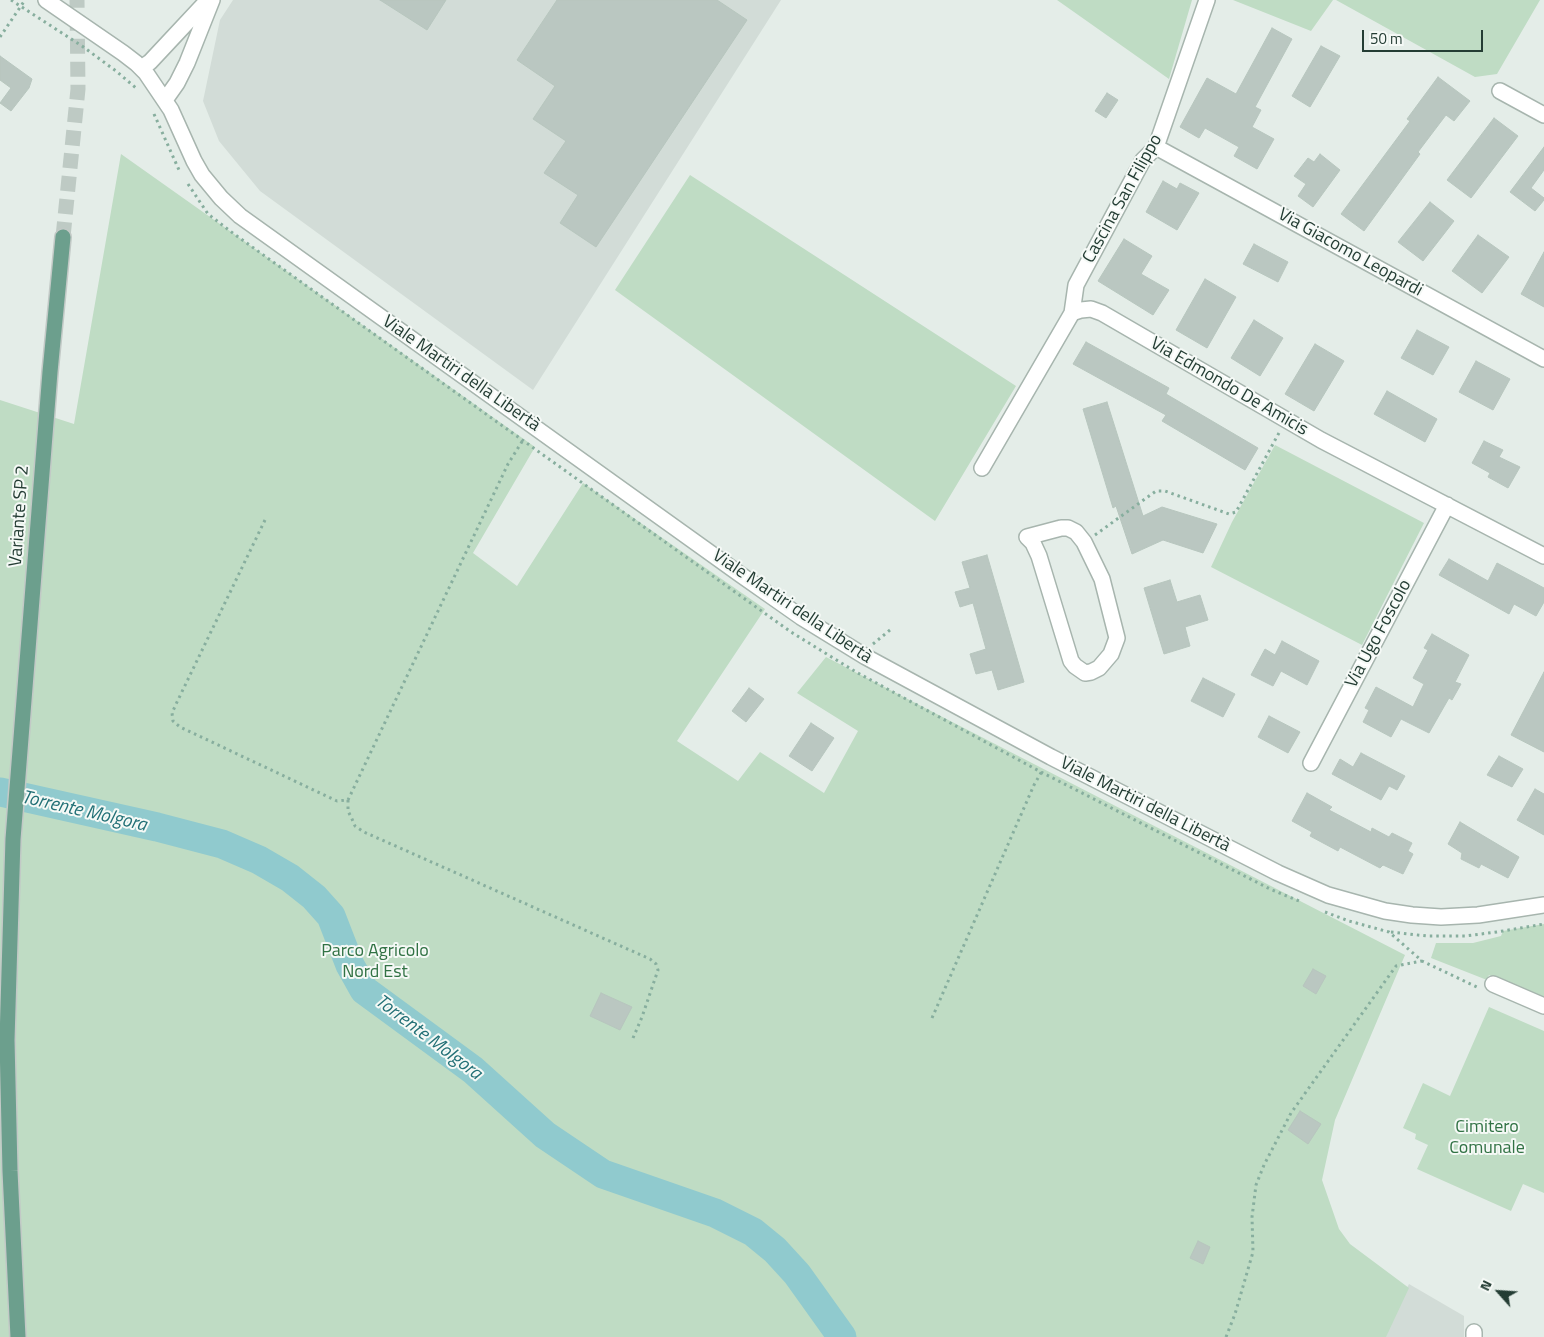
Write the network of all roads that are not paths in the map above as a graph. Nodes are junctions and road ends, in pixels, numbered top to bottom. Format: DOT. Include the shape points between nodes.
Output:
graph roads {
  1 [pos="46,0"];
  2 [pos="208,0"];
  3 [pos="212,0"];
  4 [pos="1207,0"];
  5 [pos="141,68"];
  6 [pos="1500,91"];
  7 [pos="165,100"];
  8 [pos="1544,115"];
  9 [pos="1156,147"];
  10 [pos="63,237"];
  11 [pos="1072,314"];
  12 [pos="1544,359"];
  13 [pos="982,468"];
  14 [pos="1447,505"];
  15 [pos="1084,542"];
  16 [pos="1544,556"];
  17 [pos="1311,763"];
  18 [pos="1544,905"];
  19 [pos="1493,984"];
  20 [pos="1544,1006"];
  21 [pos="18,1337"];
  1 -- 5 [label="street, Viale Martiri della Libertà"];
  2 -- 5 [label="street"];
  3 -- 7 [label="street" via="187,63"];
  4 -- 9 [label="street, Cascina San Filippo"];
  5 -- 7 [label="street, Viale Martiri della Libertà"];
  6 -- 8 [label="street"];
  7 -- 18 [label="street, Viale Martiri della Libertà" via="202,175 240,216 801,617 861,654 1051,757 1328,895 1399,913 1440,917 1478,916"];
  9 -- 11 [label="street, Cascina San Filippo" via="1143,160 1076,285"];
  9 -- 12 [label="street, Via Giacomo Leopardi"];
  10 -- 21 [label="main road, Variante SP 2" via="13,839 7,1040"];
  11 -- 13 [label="street"];
  11 -- 14 [label="street, Via Edmondo De Amicis" via="1080,310 1102,313 1321,440"];
  14 -- 16 [label="street, Via Edmondo De Amicis"];
  14 -- 17 [label="street, Via Ugo Foscolo"];
  15 -- 15 [label="street" via="1068,528 1027,537 1039,556 1071,661 1085,672 1091,672 1105,662 1116,638 1102,579"];
  19 -- 20 [label="street"];
}
